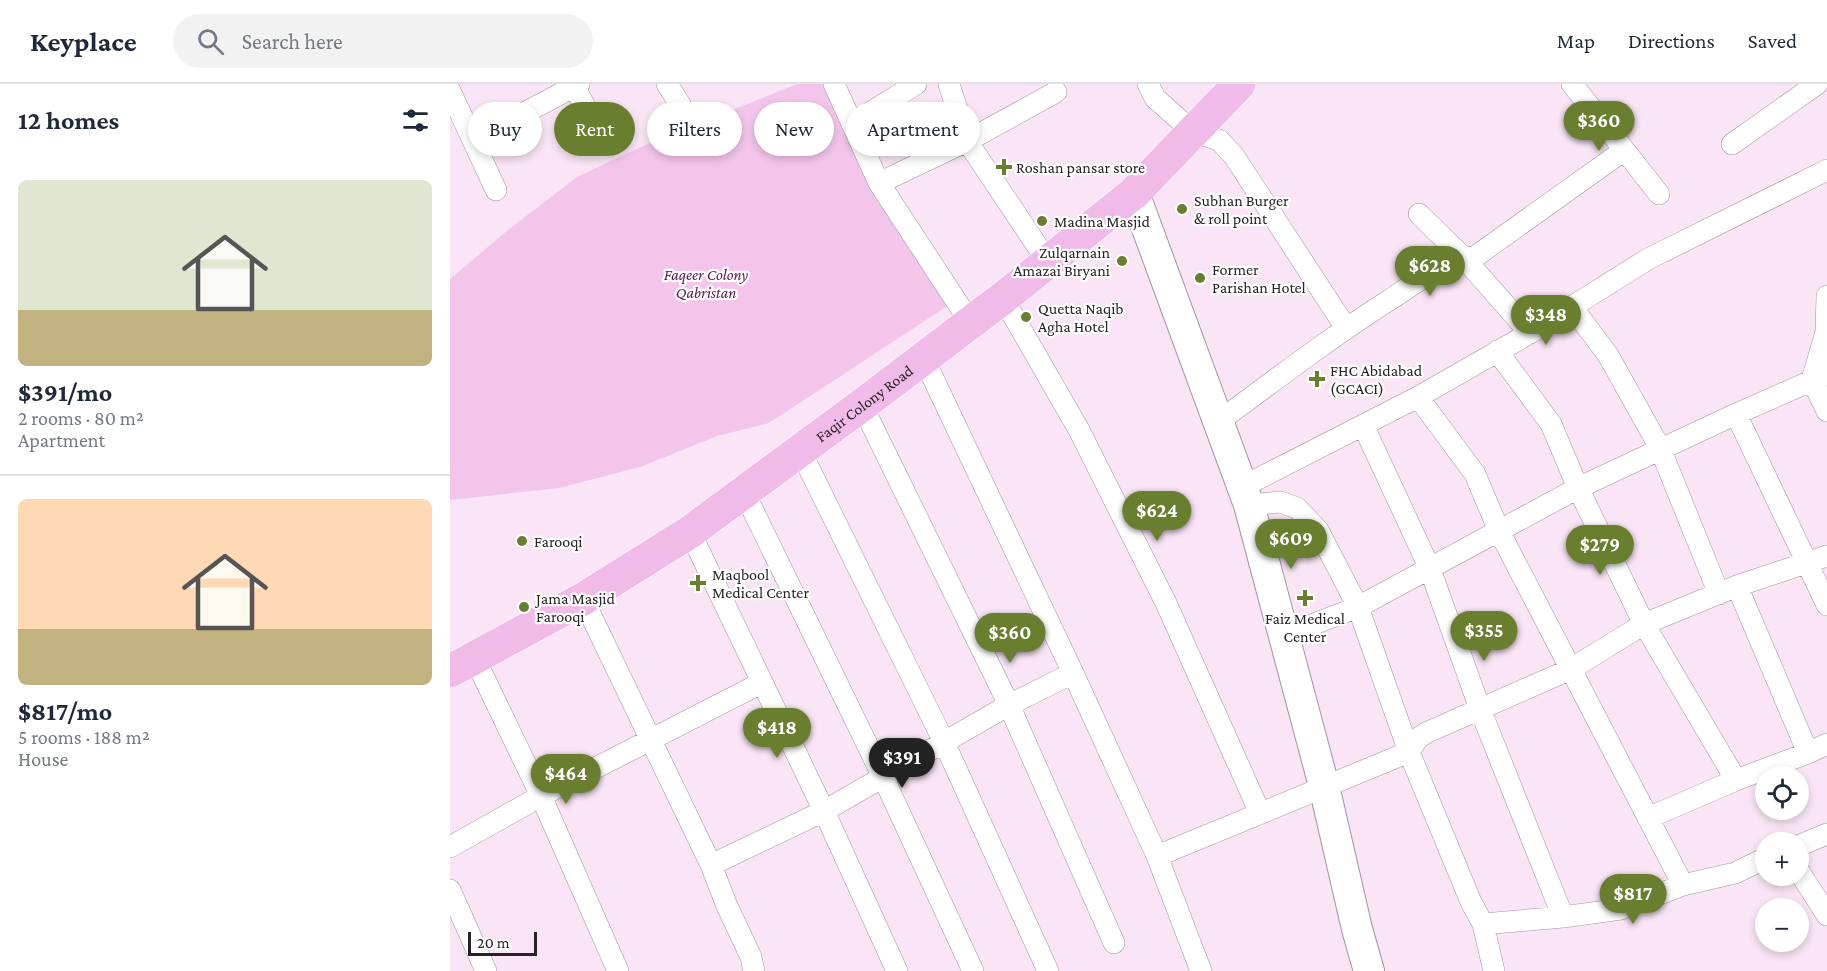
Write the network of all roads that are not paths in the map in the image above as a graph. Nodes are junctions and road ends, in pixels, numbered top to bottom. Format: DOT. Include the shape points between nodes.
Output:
graph roads {
  1 [pos="668,84"];
  2 [pos="834,84"];
  3 [pos="916,84"];
  4 [pos="949,84"];
  5 [pos="1148,84"];
  6 [pos="1239,84"];
  7 [pos="1572,84"];
  8 [pos="1817,84"];
  9 [pos="575,85"];
  10 [pos="450,91"];
  11 [pos="1056,92"];
  12 [pos="584,102"];
  13 [pos="679,102"];
  14 [pos="887,102"];
  15 [pos="955,102"];
  16 [pos="542,103"];
  17 [pos="846,111"];
  18 [pos="468,129"];
  19 [pos="1193,132"];
  20 [pos="980,134"];
  21 [pos="1732,144"];
  22 [pos="1623,151"];
  23 [pos="480,156"];
  24 [pos="867,156"];
  25 [pos="936,156"];
  26 [pos="977,156"];
  27 [pos="1827,170"];
  28 [pos="1827,178"];
  29 [pos="879,183"];
  30 [pos="496,190"];
  31 [pos="1134,193"];
  32 [pos="1659,194"];
  33 [pos="1419,214"];
  34 [pos="1464,258"];
  35 [pos="1048,262"];
  36 [pos="1827,296"];
  37 [pos="1003,298"];
  38 [pos="1572,307"];
  39 [pos="970,322"];
  40 [pos="1346,328"];
  41 [pos="1530,333"];
  42 [pos="1497,351"];
  43 [pos="923,357"];
  44 [pos="1820,377"];
  45 [pos="1418,397"];
  46 [pos="862,405"];
  47 [pos="1827,411"];
  48 [pos="1736,414"];
  49 [pos="1218,422"];
  50 [pos="1363,425"];
  51 [pos="1660,448"];
  52 [pos="801,450"];
  53 [pos="1578,488"];
  54 [pos="744,492"];
  55 [pos="1246,496"];
  56 [pos="1499,531"];
  57 [pos="690,532"];
  58 [pos="1827,556"];
  59 [pos="1807,564"];
  60 [pos="1430,569"];
  61 [pos="1728,590"];
  62 [pos="584,599"];
  63 [pos="1827,605"];
  64 [pos="1358,608"];
  65 [pos="1644,624"];
  66 [pos="1283,636"];
  67 [pos="462,664"];
  68 [pos="1571,669"];
  69 [pos="1073,672"];
  70 [pos="761,683"];
  71 [pos="1009,705"];
  72 [pos="1480,709"];
  73 [pos="651,740"];
  74 [pos="944,742"];
  75 [pos="1827,744"];
  76 [pos="1409,752"];
  77 [pos="1808,753"];
  78 [pos="883,777"];
  79 [pos="1736,780"];
  80 [pos="1324,786"];
  81 [pos="541,796"];
  82 [pos="824,812"];
  83 [pos="1260,813"];
  84 [pos="1648,818"];
  85 [pos="1827,834"];
  86 [pos="1809,841"];
  87 [pos="450,847"];
  88 [pos="1157,856"];
  89 [pos="1755,863"];
  90 [pos="711,865"];
  91 [pos="1683,885"];
  92 [pos="1808,886"];
  93 [pos="450,890"];
  94 [pos="1827,915"];
  95 [pos="1563,917"];
  96 [pos="1483,924"];
  97 [pos="1114,944"];
  98 [pos="486,971"];
  99 [pos="618,971"];
  100 [pos="754,971"];
  101 [pos="897,971"];
  102 [pos="973,971"];
  103 [pos="1048,971"];
  104 [pos="1201,971"];
  105 [pos="1369,971"];
  106 [pos="1494,971"];
  1 -- 13 [label="street"];
  2 -- 17 [label="street"];
  3 -- 14 [label="street"];
  4 -- 15 [label="street"];
  5 -- 19 [label="street" via="1155,98"];
  6 -- 19 [label="main road, Faqir Colony Road"];
  7 -- 22 [label="street"];
  8 -- 21 [label="street"];
  9 -- 12 [label="street"];
  9 -- 16 [label="street"];
  10 -- 18 [label="street"];
  11 -- 20 [label="street"];
  19 -- 31 [label="main road, Faqir Colony Road"];
  19 -- 40 [label="street" via="1219,140 1234,156"];
  22 -- 32 [label="street"];
  22 -- 34 [label="street" via="1476,256"];
  23 -- 30 [label="street"];
  24 -- 29 [label="street"];
  25 -- 29 [label="street"];
  26 -- 35 [label="street"];
  27 -- 28 [label="street"];
  27 -- 38 [label="street" via="1648,260"];
  29 -- 39 [label="street"];
  31 -- 35 [label="main road, Faqir Colony Road"];
  31 -- 49 [label="main road"];
  33 -- 34 [label="street"];
  34 -- 40 [label="street" via="1431,273"];
  34 -- 41 [label="street"];
  35 -- 37 [label="main road, Faqir Colony Road"];
  36 -- 44 [label="street"];
  37 -- 39 [label="main road, Faqir Colony Road"];
  37 -- 83 [label="street" via="1079,430 1166,603"];
  38 -- 41 [label="street"];
  38 -- 51 [label="street" via="1608,355"];
  39 -- 43 [label="main road, Faqir Colony Road"];
  40 -- 49 [label="street"];
  41 -- 42 [label="street"];
  42 -- 45 [label="street"];
  42 -- 53 [label="street" via="1551,424"];
  43 -- 46 [label="main road, Faqir Colony Road"];
  43 -- 69 [label="street"];
  44 -- 47 [label="street"];
  44 -- 48 [label="street"];
  45 -- 50 [label="street"];
  45 -- 56 [label="street" via="1475,474"];
  46 -- 52 [label="main road, Faqir Colony Road"];
  46 -- 71 [label="street"];
  48 -- 51 [label="street"];
  48 -- 59 [label="street"];
  49 -- 55 [label="main road"];
  50 -- 55 [label="street"];
  50 -- 60 [label="street"];
  51 -- 53 [label="street"];
  51 -- 61 [label="street"];
  52 -- 54 [label="main road, Faqir Colony Road"];
  52 -- 74 [label="street"];
  53 -- 56 [label="street"];
  53 -- 65 [label="street"];
  54 -- 57 [label="main road, Faqir Colony Road"];
  54 -- 78 [label="street"];
  55 -- 64 [label="street" via="1297,508 1318,530"];
  55 -- 66 [label="main road"];
  56 -- 60 [label="street"];
  56 -- 68 [label="street"];
  57 -- 62 [label="main road, Faqir Colony Road"];
  57 -- 70 [label="street"];
  58 -- 59 [label="street"];
  59 -- 61 [label="street"];
  59 -- 63 [label="street"];
  60 -- 64 [label="street"];
  60 -- 72 [label="street"];
  61 -- 65 [label="street"];
  61 -- 77 [label="street"];
  62 -- 67 [label="main road, Faqir Colony Road"];
  62 -- 73 [label="street"];
  64 -- 66 [label="street"];
  64 -- 76 [label="street"];
  65 -- 68 [label="street"];
  65 -- 79 [label="street"];
  66 -- 80 [label="main road"];
  67 -- 81 [label="street"];
  68 -- 72 [label="street"];
  68 -- 84 [label="street"];
  69 -- 71 [label="street"];
  69 -- 88 [label="street"];
  70 -- 73 [label="street"];
  70 -- 82 [label="street"];
  71 -- 74 [label="street"];
  71 -- 97 [label="street"];
  72 -- 76 [label="street" via="1418,738"];
  72 -- 95 [label="street"];
  73 -- 81 [label="street"];
  73 -- 90 [label="street"];
  74 -- 78 [label="street"];
  74 -- 103 [label="street"];
  75 -- 77 [label="street"];
  76 -- 80 [label="street"];
  76 -- 96 [label="street"];
  77 -- 79 [label="street"];
  78 -- 82 [label="street"];
  78 -- 102 [label="street"];
  79 -- 84 [label="street"];
  80 -- 83 [label="street"];
  80 -- 105 [label="main road"];
  81 -- 87 [label="street"];
  81 -- 99 [label="street"];
  82 -- 90 [label="street"];
  82 -- 101 [label="street"];
  83 -- 88 [label="street"];
  84 -- 91 [label="street"];
  85 -- 86 [label="street"];
  88 -- 104 [label="street"];
  89 -- 91 [label="street" via="1735,873"];
  90 -- 100 [label="street" via="752,957"];
  91 -- 95 [label="street" via="1621,909"];
  92 -- 94 [label="street"];
  93 -- 98 [label="street"];
  95 -- 96 [label="street"];
  96 -- 106 [label="street"];
}
